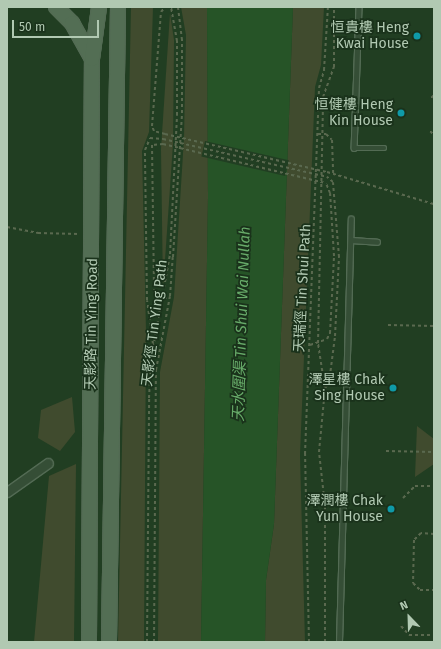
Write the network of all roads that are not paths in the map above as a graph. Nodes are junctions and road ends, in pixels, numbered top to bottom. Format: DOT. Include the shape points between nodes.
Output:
graph roads {
  1 [pos="56,7"];
  2 [pos="98,7"];
  3 [pos="118,7"];
  4 [pos="359,7"];
  5 [pos="92,59"];
  6 [pos="384,148"];
  7 [pos="351,218"];
  8 [pos="351,240"];
  9 [pos="377,242"];
  10 [pos="48,463"];
  11 [pos="7,492"];
  12 [pos="89,642"];
  13 [pos="109,642"];
  14 [pos="339,642"];
  1 -- 5 [label="main road" via="72,23"];
  2 -- 5 [label="main road, 天影路 Tin Ying Road"];
  3 -- 13 [label="main road, 天影路 Tin Ying Road"];
  4 -- 6 [label="lane" via="354,148"];
  5 -- 12 [label="main road, 天影路 Tin Ying Road"];
  7 -- 8 [label="lane"];
  8 -- 9 [label="lane"];
  8 -- 14 [label="lane"];
  10 -- 11 [label="street"];
}
